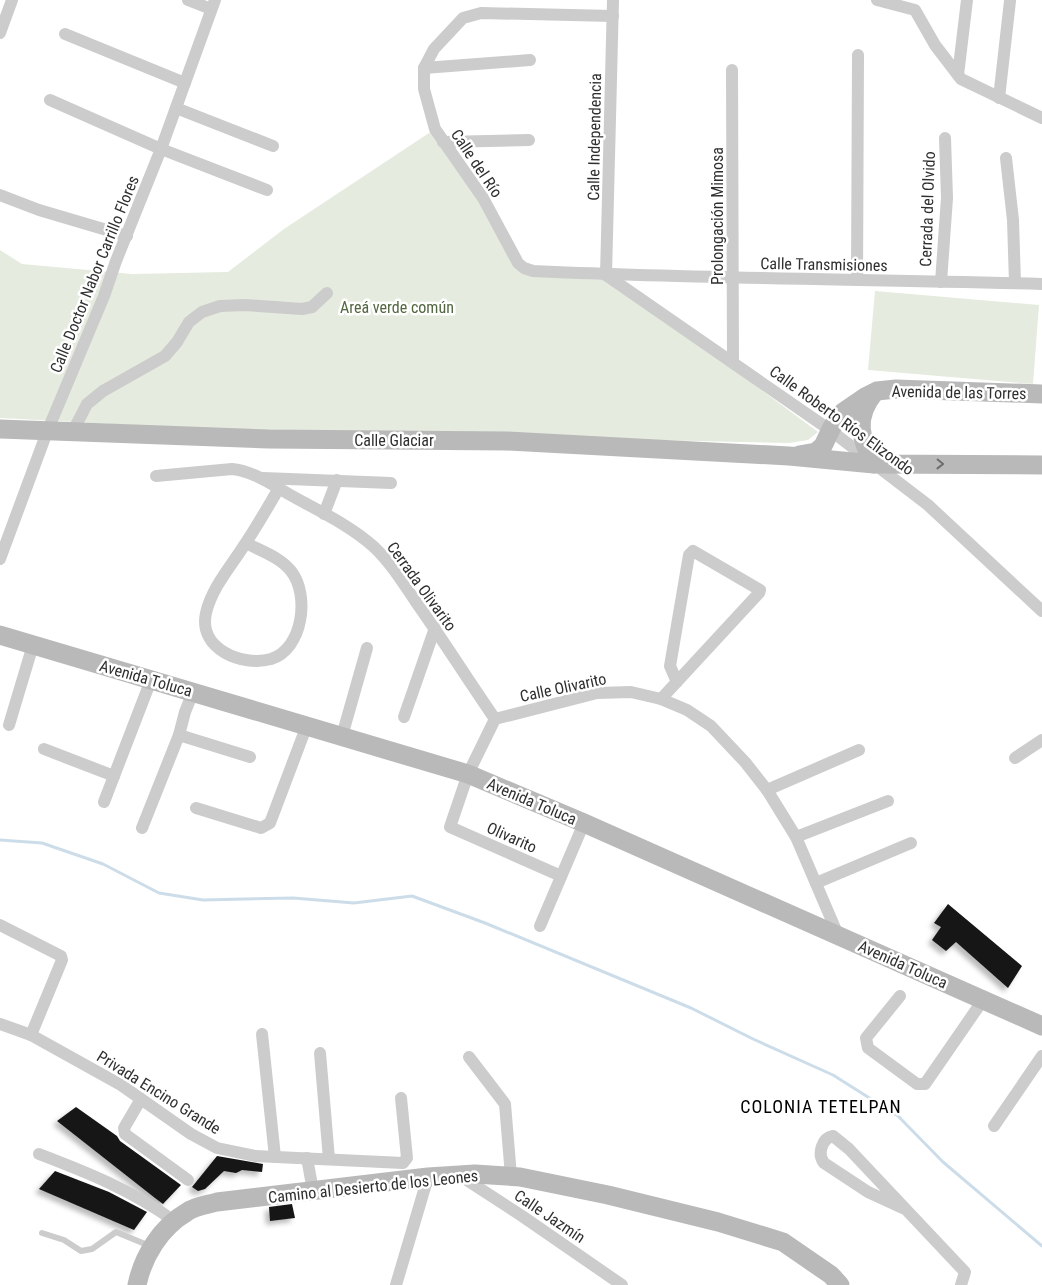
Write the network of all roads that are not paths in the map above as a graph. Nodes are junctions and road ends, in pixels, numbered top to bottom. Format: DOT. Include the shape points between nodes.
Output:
graph roads {
  1 [pos="12,0"];
  2 [pos="188,0"];
  3 [pos="614,0"];
  4 [pos="877,0"];
  5 [pos="967,0"];
  6 [pos="1010,1"];
  7 [pos="213,5"];
  8 [pos="916,5"];
  9 [pos="613,16"];
  10 [pos="0,33"];
  11 [pos="65,34"];
  12 [pos="858,55"];
  13 [pos="530,60"];
  14 [pos="424,68"];
  15 [pos="732,70"];
  16 [pos="958,75"];
  17 [pos="185,83"];
  18 [pos="1000,98"];
  19 [pos="50,100"];
  20 [pos="176,108"];
  21 [pos="1042,118"];
  22 [pos="945,138"];
  23 [pos="529,140"];
  24 [pos="443,142"];
  25 [pos="273,146"];
  26 [pos="161,149"];
  27 [pos="1006,158"];
  28 [pos="267,190"];
  29 [pos="0,195"];
  30 [pos="126,236"];
  31 [pos="606,275"];
  32 [pos="734,278"];
  33 [pos="857,280"];
  34 [pos="941,282"];
  35 [pos="1015,283"];
  36 [pos="1042,284"];
  37 [pos="327,293"];
  38 [pos="733,362"];
  39 [pos="877,391"];
  40 [pos="1042,394"];
  41 [pos="0,429"];
  42 [pos="830,430"];
  43 [pos="48,432"];
  44 [pos="72,433"];
  45 [pos="789,456"];
  46 [pos="874,464"];
  47 [pos="1042,465"];
  48 [pos="156,476"];
  49 [pos="260,478"];
  50 [pos="338,480"];
  51 [pos="391,483"];
  52 [pos="279,488"];
  53 [pos="324,514"];
  54 [pos="246,543"];
  55 [pos="0,559"];
  56 [pos="1042,611"];
  57 [pos="435,628"];
  58 [pos="0,635"];
  59 [pos="34,645"];
  60 [pos="367,648"];
  61 [pos="151,680"];
  62 [pos="677,682"];
  63 [pos="194,692"];
  64 [pos="661,699"];
  65 [pos="404,717"];
  66 [pos="495,719"];
  67 [pos="9,725"];
  68 [pos="307,725"];
  69 [pos="179,736"];
  70 [pos="342,736"];
  71 [pos="1042,740"];
  72 [pos="44,748"];
  73 [pos="859,750"];
  74 [pos="250,757"];
  75 [pos="1015,758"];
  76 [pos="468,774"];
  77 [pos="114,776"];
  78 [pos="767,790"];
  79 [pos="888,801"];
  80 [pos="104,802"];
  81 [pos="196,808"];
  82 [pos="584,823"];
  83 [pos="142,828"];
  84 [pos="796,837"];
  85 [pos="911,843"];
  86 [pos="561,876"];
  87 [pos="816,884"];
  88 [pos="0,925"];
  89 [pos="540,926"];
  90 [pos="838,935"];
  91 [pos="900,996"];
  92 [pos="983,1000"];
  93 [pos="0,1024"];
  94 [pos="1042,1026"];
  95 [pos="262,1034"];
  96 [pos="31,1035"];
  97 [pos="320,1053"];
  98 [pos="469,1056"];
  99 [pos="1042,1057"];
  100 [pos="401,1098"];
  101 [pos="141,1099"];
  102 [pos="994,1126"];
  103 [pos="38,1154"];
  104 [pos="275,1157"];
  105 [pos="307,1158"];
  106 [pos="329,1159"];
  107 [pos="459,1175"];
  108 [pos="511,1176"];
  109 [pos="428,1177"];
  110 [pos="188,1180"];
  111 [pos="313,1191"];
  112 [pos="905,1209"];
  113 [pos="174,1221"];
  114 [pos="42,1233"];
  115 [pos="151,1247"];
  116 [pos="137,1285"];
  117 [pos="396,1285"];
  118 [pos="622,1285"];
  119 [pos="840,1285"];
  120 [pos="961,1285"];
  1 -- 10 [label="street"];
  2 -- 7 [label="street"];
  3 -- 9 [label="street, Calle Independencia"];
  4 -- 8 [label="street"];
  5 -- 16 [label="street"];
  6 -- 18 [label="street"];
  7 -- 17 [label="street, Calle Doctor Nabor Carrillo Flores"];
  8 -- 16 [label="street" via="935,45"];
  9 -- 14 [label="street" via="481,13 462,18 434,49"];
  9 -- 31 [label="street, Calle Independencia"];
  11 -- 17 [label="street"];
  12 -- 33 [label="street"];
  13 -- 14 [label="street"];
  14 -- 24 [label="street, Calle del Río" via="428,110 434,129"];
  15 -- 32 [label="street, Prolongación Mimosa"];
  16 -- 18 [label="street"];
  17 -- 20 [label="street, Calle Doctor Nabor Carrillo Flores"];
  18 -- 21 [label="street"];
  19 -- 26 [label="street"];
  20 -- 25 [label="street"];
  20 -- 26 [label="street, Calle Doctor Nabor Carrillo Flores"];
  22 -- 34 [label="street, Cerrada del Olvido" via="947,198"];
  23 -- 24 [label="street"];
  24 -- 31 [label="street, Calle del Río" via="483,198 518,263 524,268"];
  26 -- 28 [label="street"];
  26 -- 30 [label="street, Calle Doctor Nabor Carrillo Flores"];
  27 -- 35 [label="street" via="1013,220"];
  29 -- 30 [label="street"];
  30 -- 43 [label="street, Calle Doctor Nabor Carrillo Flores"];
  31 -- 32 [label="street, Calle Transmisiones"];
  31 -- 38 [label="street, Calle Roberto Ríos Elizondo"];
  32 -- 33 [label="street, Calle Transmisiones"];
  32 -- 38 [label="street, Prolongación Mimosa"];
  33 -- 34 [label="street, Calle Transmisiones"];
  34 -- 35 [label="street, Calle Transmisiones"];
  35 -- 36 [label="street, Calle Transmisiones"];
  37 -- 44 [label="street" via="312,307 302,309 245,305 220,306 202,312 189,322 165,356 103,391 87,404"];
  38 -- 42 [label="street, Calle Roberto Ríos Elizondo"];
  39 -- 40 [label="street, Avenida de las Torres" via="896,388"];
  39 -- 42 [label="street, Avenida de las Torres" via="843,412"];
  39 -- 46 [label="street" via="868,402 861,424"];
  41 -- 43 [label="street, Calle Glaciar"];
  42 -- 45 [label="street, Calle Glaciar" via="823,446 816,452"];
  42 -- 46 [label="street, Calle Roberto Ríos Elizondo"];
  43 -- 44 [label="street, Calle Glaciar"];
  43 -- 55 [label="street, Calle Doctor Nabor Carrillo Flores"];
  44 -- 45 [label="street, Calle Glaciar" via="506,441"];
  45 -- 46 [label="street, Calle Glaciar"];
  46 -- 47 [label="street, one-way"];
  46 -- 56 [label="street, Calle Roberto Ríos Elizondo" via="928,505"];
  48 -- 49 [label="street, Cerrada Olivarito" via="232,469 244,470"];
  49 -- 50 [label="street"];
  49 -- 52 [label="street, Cerrada Olivarito"];
  50 -- 51 [label="street"];
  50 -- 53 [label="street"];
  52 -- 53 [label="street, Cerrada Olivarito"];
  52 -- 54 [label="street"];
  53 -- 57 [label="street, Cerrada Olivarito" via="374,547"];
  54 -- 54 [label="street" via="214,591 206,613 206,625 209,638 220,650 236,658 254,661 272,658 288,647 297,631 303,608 300,590 291,571 277,559"];
  57 -- 65 [label="street"];
  57 -- 66 [label="street, Cerrada Olivarito"];
  58 -- 59 [label="street, Avenida Toluca"];
  59 -- 61 [label="street, Avenida Toluca"];
  59 -- 67 [label="street"];
  60 -- 70 [label="street"];
  61 -- 63 [label="street, Avenida Toluca"];
  61 -- 77 [label="street"];
  62 -- 62 [label="street" via="670,666 688,555 693,552 760,590"];
  62 -- 64 [label="street"];
  63 -- 68 [label="street, Avenida Toluca"];
  63 -- 69 [label="street"];
  64 -- 66 [label="street, Calle Olivarito" via="632,692 597,693"];
  64 -- 78 [label="street, Calle Olivarito" via="687,710 711,726"];
  66 -- 76 [label="street"];
  68 -- 70 [label="street, Avenida Toluca"];
  68 -- 81 [label="street" via="270,824 261,828"];
  69 -- 74 [label="street"];
  69 -- 83 [label="street"];
  70 -- 76 [label="street, Avenida Toluca"];
  71 -- 75 [label="street"];
  72 -- 77 [label="street"];
  73 -- 78 [label="street"];
  76 -- 82 [label="street, Avenida Toluca"];
  76 -- 86 [label="street, Olivarito" via="450,827"];
  77 -- 80 [label="street"];
  78 -- 84 [label="street, Calle Olivarito"];
  79 -- 84 [label="street"];
  82 -- 86 [label="street"];
  82 -- 90 [label="street, Avenida Toluca"];
  84 -- 87 [label="street, Calle Olivarito"];
  85 -- 87 [label="street"];
  86 -- 89 [label="street"];
  87 -- 90 [label="street, Calle Olivarito"];
  88 -- 96 [label="street" via="61,956"];
  90 -- 92 [label="street, Avenida Toluca"];
  91 -- 92 [label="street" via="866,1038 866,1044 920,1085 925,1084"];
  92 -- 94 [label="street, Avenida Toluca"];
  93 -- 96 [label="street, Privada Encino Grande"];
  95 -- 104 [label="street"];
  96 -- 101 [label="street, Privada Encino Grande"];
  97 -- 106 [label="street"];
  98 -- 108 [label="street" via="505,1104"];
  99 -- 102 [label="street"];
  100 -- 106 [label="street, Privada Encino Grande" via="406,1161"];
  101 -- 104 [label="street, Privada Encino Grande" via="217,1148"];
  101 -- 110 [label="street" via="124,1128 125,1134"];
  103 -- 113 [label="street" via="137,1196"];
  104 -- 105 [label="street, Privada Encino Grande"];
  105 -- 106 [label="street, Privada Encino Grande"];
  105 -- 111 [label="street"];
  107 -- 108 [label="street, Camino al Desierto de los Leones"];
  107 -- 109 [label="street, Camino al Desierto de los Leones"];
  107 -- 118 [label="street, Calle Jazmín"];
  108 -- 119 [label="street, Camino al Desierto de los Leones" via="608,1195 783,1242 831,1275"];
  109 -- 111 [label="street, Camino al Desierto de los Leones"];
  109 -- 117 [label="street"];
  111 -- 113 [label="street, Camino al Desierto de los Leones" via="217,1202 189,1210"];
  112 -- 112 [label="street" via="849,1149 833,1136 824,1141 821,1153 824,1163 868,1192"];
  112 -- 120 [label="street" via="964,1272"];
  113 -- 115 [label="street, Camino al Desierto de los Leones"];
  114 -- 115 [label="lane" via="64,1240 81,1251 92,1249 116,1232"];
  115 -- 116 [label="street, Camino al Desierto de los Leones"];
}
